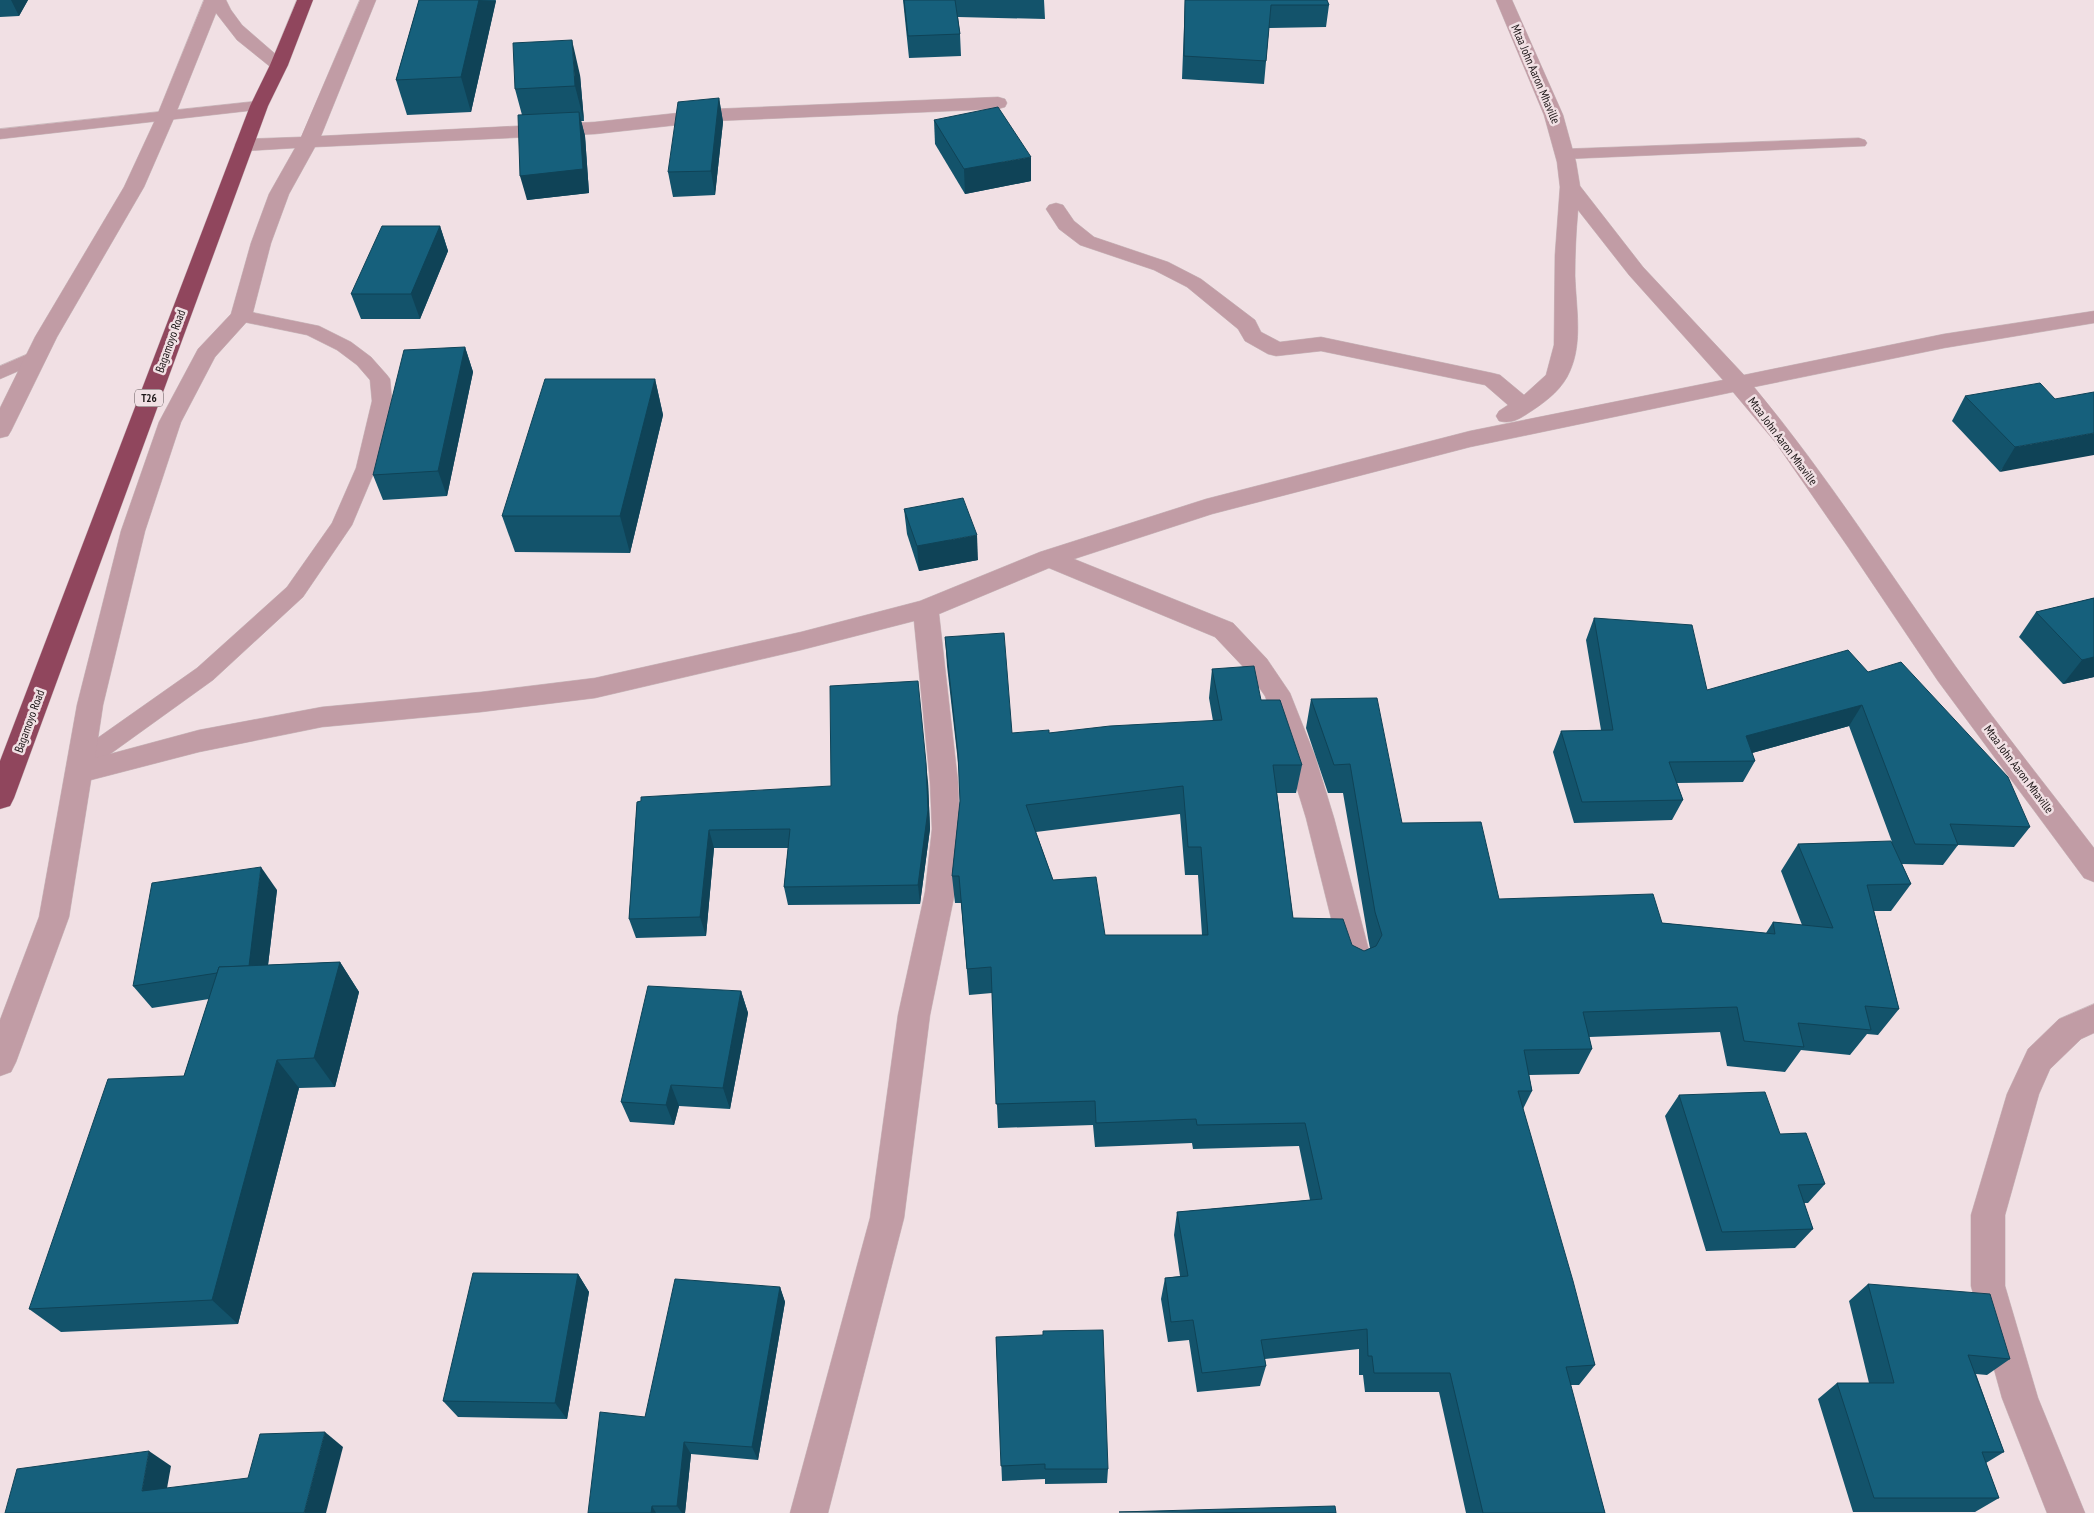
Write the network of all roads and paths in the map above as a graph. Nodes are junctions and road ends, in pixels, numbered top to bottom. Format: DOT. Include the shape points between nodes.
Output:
graph roads {
  1 [pos="212,0"];
  2 [pos="218,0"];
  3 [pos="305,0"];
  4 [pos="368,0"];
  5 [pos="1504,0"];
  6 [pos="279,65"];
  7 [pos="998,103"];
  8 [pos="259,106"];
  9 [pos="165,118"];
  10 [pos="0,134"];
  11 [pos="309,141"];
  12 [pos="1859,144"];
  13 [pos="244,145"];
  14 [pos="1565,154"];
  15 [pos="1570,187"];
  16 [pos="1056,210"];
  17 [pos="241,316"];
  18 [pos="2094,317"];
  19 [pos="36,356"];
  20 [pos="0,373"];
  21 [pos="1739,384"];
  22 [pos="1524,406"];
  23 [pos="0,431"];
  24 [pos="1470,439"];
  25 [pos="1049,558"];
  26 [pos="926,609"];
  27 [pos="79,768"];
  28 [pos="0,798"];
  29 [pos="2094,870"];
  30 [pos="1357,962"];
  31 [pos="2094,1018"];
  32 [pos="0,1062"];
  33 [pos="809,1513"];
  34 [pos="2066,1513"];
  1 -- 9 [label="street"];
  2 -- 6 [label="street" via="222,13 235,29"];
  3 -- 6 [label="highway, Bagamoyo Road / T26"];
  4 -- 11 [label="street"];
  5 -- 14 [label="street, Mtaa John Aaron Mhaville" via="1559,126"];
  6 -- 8 [label="highway, Bagamoyo Road / T26"];
  7 -- 11 [label="street" via="714,115 595,128"];
  8 -- 9 [label="lane"];
  8 -- 13 [label="highway, Bagamoyo Road / T26"];
  9 -- 10 [label="lane" via="55,126"];
  9 -- 19 [label="street" via="134,187"];
  11 -- 13 [label="street"];
  11 -- 17 [label="street" via="279,194 261,243"];
  12 -- 14 [label="lane"];
  13 -- 28 [label="highway, Bagamoyo Road / T26"];
  14 -- 15 [label="street, Mtaa John Aaron Mhaville"];
  15 -- 21 [label="street, Mtaa John Aaron Mhaville" via="1636,271"];
  15 -- 22 [label="street" via="1564,350 1558,371 1547,388"];
  16 -- 22 [label="street" via="1066,225 1087,241 1161,266 1194,283 1241,320 1262,343 1276,348 1321,344 1492,380"];
  17 -- 27 [label="street" via="206,354 170,422 133,532 90,705"];
  17 -- 27 [label="lane" via="312,330 344,346 380,379 382,401 366,468 342,525 295,592 205,674"];
  18 -- 21 [label="street" via="1944,340"];
  19 -- 20 [label="lane"];
  19 -- 23 [label="street"];
  21 -- 24 [label="street"];
  21 -- 29 [label="street, Mtaa John Aaron Mhaville" via="1784,438 1947,674"];
  22 -- 24 [label="street"];
  24 -- 25 [label="street" via="1206,507"];
  25 -- 26 [label="street"];
  25 -- 30 [label="street" via="1224,630 1258,666 1278,693 1301,756"];
  26 -- 27 [label="street" via="801,642 594,688 322,717"];
  26 -- 33 [label="street" via="944,782 946,829 940,892 914,1015 887,1218"];
  27 -- 32 [label="street" via="54,917"];
  31 -- 34 [label="street" via="2070,1030 2039,1059 2023,1094 1988,1215 1988,1286 2020,1398"];
}
